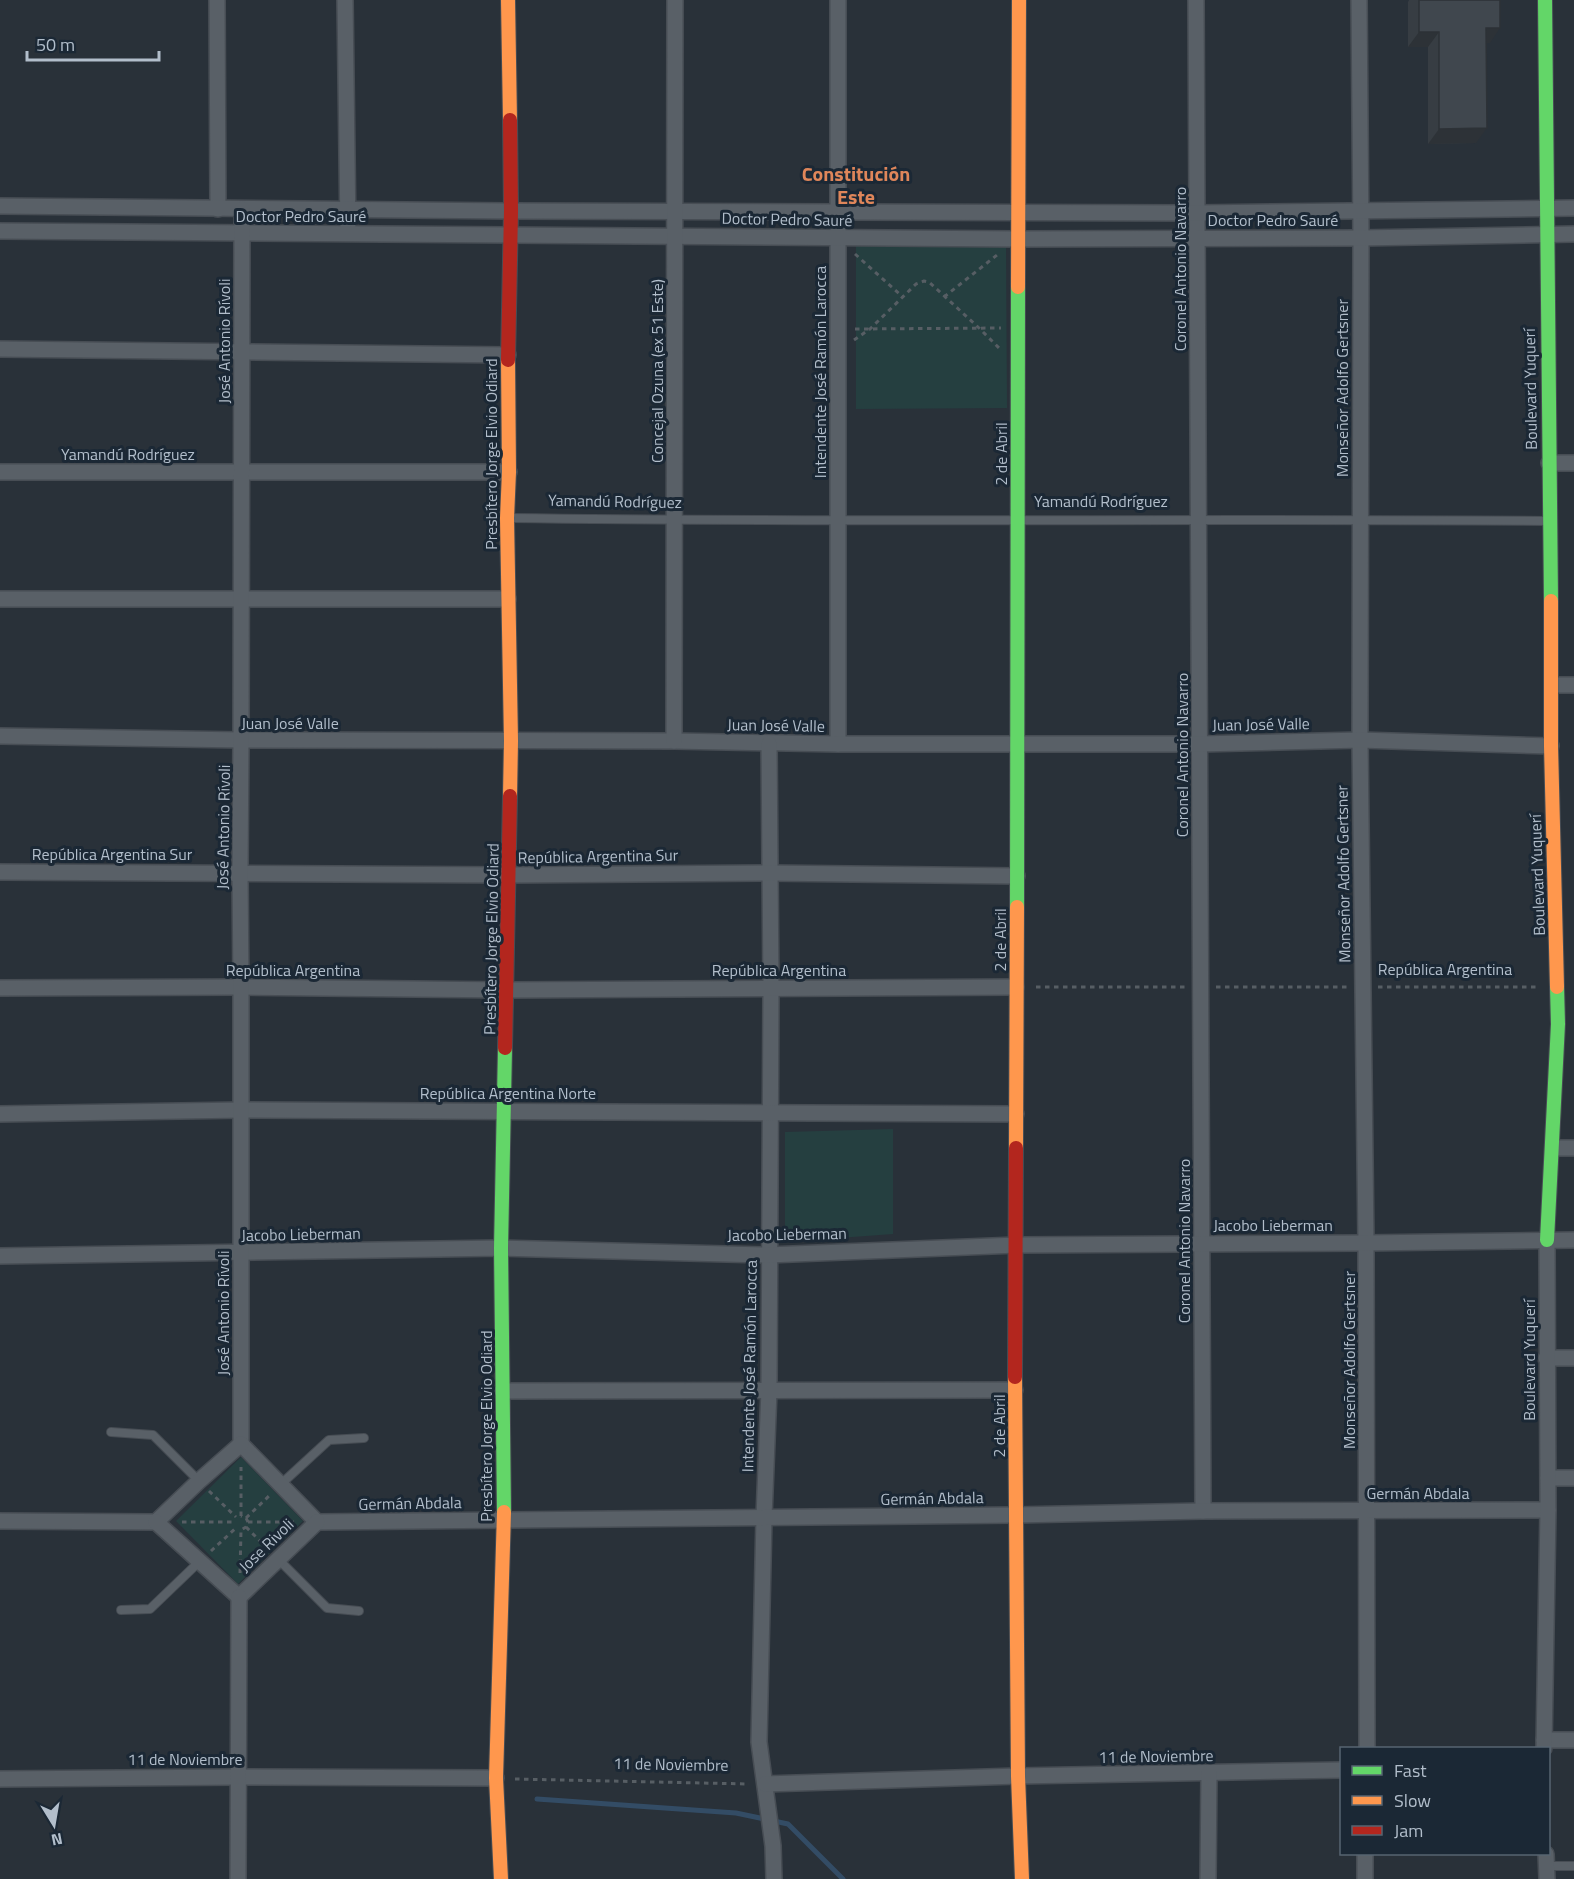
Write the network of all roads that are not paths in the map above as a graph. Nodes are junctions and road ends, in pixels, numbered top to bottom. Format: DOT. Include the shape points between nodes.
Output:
graph roads {
  1 [pos="217,0"];
  2 [pos="345,0"];
  3 [pos="508,0"];
  4 [pos="675,0"];
  5 [pos="838,0"];
  6 [pos="1019,0"];
  7 [pos="1196,0"];
  8 [pos="1359,0"];
  9 [pos="1545,0"];
  10 [pos="0,206"];
  11 [pos="1574,208"];
  12 [pos="218,209"];
  13 [pos="242,209"];
  14 [pos="349,209"];
  15 [pos="1547,209"];
  16 [pos="1360,210"];
  17 [pos="511,211"];
  18 [pos="675,212"];
  19 [pos="838,212"];
  20 [pos="1018,212"];
  21 [pos="1198,213"];
  22 [pos="0,231"];
  23 [pos="348,233"];
  24 [pos="242,234"];
  25 [pos="1546,234"];
  26 [pos="1574,234"];
  27 [pos="510,235"];
  28 [pos="675,236"];
  29 [pos="838,238"];
  30 [pos="1198,238"];
  31 [pos="1361,238"];
  32 [pos="1018,239"];
  33 [pos="0,349"];
  34 [pos="242,352"];
  35 [pos="508,355"];
  36 [pos="1549,463"];
  37 [pos="1574,463"];
  38 [pos="0,472"];
  39 [pos="509,472"];
  40 [pos="242,473"];
  41 [pos="507,518"];
  42 [pos="1017,519"];
  43 [pos="1199,519"];
  44 [pos="1360,519"];
  45 [pos="674,520"];
  46 [pos="838,520"];
  47 [pos="1551,521"];
  48 [pos="242,598"];
  49 [pos="0,599"];
  50 [pos="508,599"];
  51 [pos="1552,685"];
  52 [pos="1574,685"];
  53 [pos="0,736"];
  54 [pos="241,740"];
  55 [pos="1360,740"];
  56 [pos="511,741"];
  57 [pos="674,741"];
  58 [pos="1016,743"];
  59 [pos="769,744"];
  60 [pos="838,744"];
  61 [pos="1200,744"];
  62 [pos="1551,746"];
  63 [pos="0,872"];
  64 [pos="240,873"];
  65 [pos="770,873"];
  66 [pos="509,876"];
  67 [pos="1017,876"];
  68 [pos="241,987"];
  69 [pos="1016,987"];
  70 [pos="0,988"];
  71 [pos="771,988"];
  72 [pos="507,990"];
  73 [pos="1558,1024"];
  74 [pos="1574,1024"];
  75 [pos="241,1110"];
  76 [pos="503,1111"];
  77 [pos="0,1113"];
  78 [pos="770,1113"];
  79 [pos="1016,1114"];
  80 [pos="1553,1148"];
  81 [pos="1574,1148"];
  82 [pos="1547,1240"];
  83 [pos="1574,1240"];
  84 [pos="1366,1243"];
  85 [pos="1202,1244"];
  86 [pos="1017,1245"];
  87 [pos="501,1248"];
  88 [pos="241,1253"];
  89 [pos="768,1255"];
  90 [pos="0,1256"];
  91 [pos="1546,1358"];
  92 [pos="1574,1358"];
  93 [pos="769,1390"];
  94 [pos="1015,1390"];
  95 [pos="502,1391"];
  96 [pos="111,1432"];
  97 [pos="364,1438"];
  98 [pos="241,1444"];
  99 [pos="1548,1478"];
  100 [pos="1574,1478"];
  101 [pos="199,1481"];
  102 [pos="280,1485"];
  103 [pos="1548,1510"];
  104 [pos="1203,1511"];
  105 [pos="1367,1512"];
  106 [pos="1015,1515"];
  107 [pos="764,1517"];
  108 [pos="504,1520"];
  109 [pos="0,1521"];
  110 [pos="156,1522"];
  111 [pos="317,1522"];
  112 [pos="278,1559"];
  113 [pos="200,1561"];
  114 [pos="239,1597"];
  115 [pos="121,1610"];
  116 [pos="359,1611"];
  117 [pos="1574,1740"];
  118 [pos="1544,1744"];
  119 [pos="1367,1747"];
  120 [pos="1340,1770"];
  121 [pos="1209,1773"];
  122 [pos="1017,1776"];
  123 [pos="238,1777"];
  124 [pos="495,1778"];
  125 [pos="0,1779"];
  126 [pos="765,1784"];
  127 [pos="1365,1855"];
  128 [pos="1546,1866"];
  129 [pos="1574,1866"];
  130 [pos="238,1879"];
  131 [pos="501,1879"];
  132 [pos="774,1879"];
  133 [pos="1022,1879"];
  134 [pos="1208,1879"];
  135 [pos="1365,1879"];
  1 -- 12 [label="street"];
  2 -- 14 [label="street"];
  3 -- 17 [label="street, Presbítero Jorge Elvio Odiard"];
  4 -- 18 [label="street, Concejal Ozuna (ex 51 Este)"];
  5 -- 19 [label="street, Intendente José Ramón Larocca"];
  6 -- 20 [label="street, 2 de Abril"];
  7 -- 21 [label="street, Coronel Antonio Navarro"];
  8 -- 16 [label="street, Monseñor Adolfo Gertsner"];
  9 -- 15 [label="street, Boulevard Yuquerí"];
  10 -- 12 [label="street, Doctor Pedro Sauré"];
  11 -- 15 [label="street, Doctor Pedro Sauré"];
  12 -- 13 [label="street, Doctor Pedro Sauré"];
  13 -- 14 [label="street, Doctor Pedro Sauré"];
  13 -- 24 [label="street, José Antonio Rívoli"];
  14 -- 17 [label="street, Doctor Pedro Sauré"];
  14 -- 23 [label="street"];
  15 -- 16 [label="street, Doctor Pedro Sauré"];
  15 -- 25 [label="street, Boulevard Yuquerí"];
  16 -- 21 [label="street, Doctor Pedro Sauré"];
  16 -- 31 [label="street, Monseñor Adolfo Gertsner"];
  17 -- 18 [label="street, Doctor Pedro Sauré"];
  17 -- 27 [label="street, Presbítero Jorge Elvio Odiard"];
  18 -- 19 [label="street, Doctor Pedro Sauré"];
  18 -- 28 [label="street, Concejal Ozuna (ex 51 Este)"];
  19 -- 20 [label="street, Doctor Pedro Sauré"];
  19 -- 29 [label="street, Intendente José Ramón Larocca"];
  20 -- 21 [label="street, Doctor Pedro Sauré"];
  20 -- 32 [label="street, 2 de Abril"];
  21 -- 30 [label="street, Coronel Antonio Navarro"];
  22 -- 24 [label="street, Doctor Pedro Sauré"];
  23 -- 24 [label="street, Doctor Pedro Sauré"];
  23 -- 27 [label="street, Doctor Pedro Sauré"];
  24 -- 34 [label="street, José Antonio Rívoli"];
  25 -- 26 [label="street, Doctor Pedro Sauré"];
  25 -- 31 [label="street, Doctor Pedro Sauré"];
  25 -- 36 [label="street, Boulevard Yuquerí"];
  27 -- 28 [label="street, Doctor Pedro Sauré"];
  27 -- 35 [label="street, Presbítero Jorge Elvio Odiard"];
  28 -- 29 [label="street, Doctor Pedro Sauré"];
  28 -- 45 [label="street, Concejal Ozuna (ex 51 Este)"];
  29 -- 32 [label="street, Doctor Pedro Sauré"];
  29 -- 46 [label="street, Intendente José Ramón Larocca"];
  30 -- 31 [label="street, Doctor Pedro Sauré"];
  30 -- 32 [label="street, Doctor Pedro Sauré"];
  30 -- 43 [label="street, Coronel Antonio Navarro"];
  31 -- 44 [label="street, Monseñor Adolfo Gertsner"];
  32 -- 42 [label="street, 2 de Abril"];
  33 -- 34 [label="street"];
  34 -- 35 [label="street"];
  34 -- 40 [label="street, José Antonio Rívoli"];
  35 -- 39 [label="street, Presbítero Jorge Elvio Odiard"];
  36 -- 37 [label="street"];
  36 -- 47 [label="street, Boulevard Yuquerí"];
  38 -- 40 [label="street, Yamandú Rodríguez"];
  39 -- 40 [label="street, Yamandú Rodríguez"];
  39 -- 41 [label="street, Presbítero Jorge Elvio Odiard"];
  40 -- 48 [label="street, José Antonio Rívoli"];
  41 -- 45 [label="lane, Yamandú Rodríguez"];
  41 -- 50 [label="street, Presbítero Jorge Elvio Odiard"];
  42 -- 43 [label="lane, Yamandú Rodríguez"];
  42 -- 46 [label="lane, Yamandú Rodríguez"];
  42 -- 58 [label="street, 2 de Abril"];
  43 -- 44 [label="lane, Yamandú Rodríguez"];
  43 -- 61 [label="street, Coronel Antonio Navarro"];
  44 -- 47 [label="lane, Yamandú Rodríguez"];
  44 -- 55 [label="street, Monseñor Adolfo Gertsner"];
  45 -- 46 [label="lane, Yamandú Rodríguez"];
  45 -- 57 [label="street, Concejal Ozuna (ex 51 Este)"];
  46 -- 60 [label="street, Intendente José Ramón Larocca"];
  47 -- 51 [label="street, Boulevard Yuquerí"];
  48 -- 49 [label="street"];
  48 -- 50 [label="street"];
  48 -- 54 [label="street, José Antonio Rívoli"];
  50 -- 56 [label="street, Presbítero Jorge Elvio Odiard"];
  51 -- 52 [label="street"];
  51 -- 62 [label="street, Boulevard Yuquerí"];
  53 -- 54 [label="street, Juan José Valle"];
  54 -- 56 [label="street, Juan José Valle"];
  54 -- 64 [label="street, José Antonio Rívoli"];
  55 -- 61 [label="street, Juan José Valle"];
  55 -- 62 [label="street, Juan José Valle"];
  55 -- 84 [label="street, Monseñor Adolfo Gertsner"];
  56 -- 57 [label="street, Juan José Valle"];
  56 -- 66 [label="street, Presbítero Jorge Elvio Odiard"];
  57 -- 59 [label="street, Juan José Valle"];
  58 -- 60 [label="street, Juan José Valle"];
  58 -- 61 [label="street, Juan José Valle"];
  58 -- 67 [label="street, 2 de Abril"];
  59 -- 60 [label="street, Juan José Valle"];
  59 -- 65 [label="street, Intendente José Ramón Larocca"];
  61 -- 85 [label="street, Coronel Antonio Navarro"];
  62 -- 73 [label="street, Boulevard Yuquerí"];
  63 -- 64 [label="street, República Argentina Sur"];
  64 -- 66 [label="street, República Argentina Sur"];
  64 -- 68 [label="street, José Antonio Rívoli"];
  65 -- 66 [label="street, República Argentina Sur"];
  65 -- 67 [label="street, República Argentina Sur"];
  65 -- 71 [label="street, Intendente José Ramón Larocca"];
  66 -- 72 [label="street, Presbítero Jorge Elvio Odiard"];
  67 -- 69 [label="street, 2 de Abril"];
  68 -- 70 [label="street, República Argentina"];
  68 -- 72 [label="street, República Argentina"];
  68 -- 75 [label="street, José Antonio Rívoli"];
  69 -- 71 [label="street, República Argentina"];
  69 -- 79 [label="street, 2 de Abril"];
  71 -- 72 [label="street, República Argentina"];
  71 -- 78 [label="street, Intendente José Ramón Larocca"];
  72 -- 76 [label="street, Presbítero Jorge Elvio Odiard"];
  73 -- 74 [label="street"];
  73 -- 80 [label="street, Boulevard Yuquerí"];
  75 -- 76 [label="street, República Argentina Norte"];
  75 -- 77 [label="street, República Argentina Norte"];
  75 -- 88 [label="street, José Antonio Rívoli"];
  76 -- 78 [label="street, República Argentina Norte"];
  76 -- 87 [label="street, Presbítero Jorge Elvio Odiard"];
  78 -- 79 [label="street, República Argentina Norte"];
  78 -- 89 [label="street, Intendente José Ramón Larocca"];
  79 -- 86 [label="street, 2 de Abril"];
  80 -- 81 [label="street"];
  80 -- 82 [label="street, Boulevard Yuquerí"];
  82 -- 83 [label="street, Jacobo Lieberman"];
  82 -- 84 [label="street, Jacobo Lieberman"];
  82 -- 91 [label="street, Boulevard Yuquerí"];
  84 -- 85 [label="street, Jacobo Lieberman"];
  84 -- 105 [label="street, Monseñor Adolfo Gertsner"];
  85 -- 86 [label="street, Jacobo Lieberman"];
  85 -- 104 [label="street, Coronel Antonio Navarro"];
  86 -- 89 [label="street, Jacobo Lieberman"];
  86 -- 94 [label="street, 2 de Abril"];
  87 -- 88 [label="street, Jacobo Lieberman"];
  87 -- 89 [label="street, Jacobo Lieberman"];
  87 -- 95 [label="street, Presbítero Jorge Elvio Odiard"];
  88 -- 90 [label="street, Jacobo Lieberman"];
  88 -- 98 [label="street, José Antonio Rívoli"];
  89 -- 93 [label="street, Intendente José Ramón Larocca"];
  91 -- 92 [label="street"];
  91 -- 99 [label="street, Boulevard Yuquerí"];
  93 -- 94 [label="street"];
  93 -- 95 [label="street"];
  93 -- 107 [label="street, Intendente José Ramón Larocca"];
  94 -- 106 [label="street, 2 de Abril"];
  95 -- 108 [label="street, Presbítero Jorge Elvio Odiard"];
  96 -- 101 [label="lane" via="153,1435"];
  97 -- 102 [label="lane" via="329,1440"];
  98 -- 101 [label="street"];
  98 -- 102 [label="street, Jose Rivoli"];
  99 -- 100 [label="street"];
  99 -- 103 [label="street, Boulevard Yuquerí"];
  101 -- 110 [label="street"];
  102 -- 111 [label="street, Jose Rivoli"];
  103 -- 105 [label="street, Germán Abdala"];
  103 -- 118 [label="street, Boulevard Yuquerí"];
  104 -- 105 [label="street, Germán Abdala"];
  104 -- 106 [label="street, Germán Abdala"];
  105 -- 119 [label="street, Monseñor Adolfo Gertsner"];
  106 -- 107 [label="street, Germán Abdala"];
  106 -- 122 [label="street, 2 de Abril"];
  107 -- 108 [label="street, Germán Abdala"];
  107 -- 126 [label="street, Intendente José Ramón Larocca" via="759,1742"];
  108 -- 111 [label="street, Germán Abdala"];
  108 -- 124 [label="street, Presbítero Jorge Elvio Odiard"];
  109 -- 110 [label="street"];
  110 -- 113 [label="street, Jose Rivoli"];
  111 -- 112 [label="street, Jose Rivoli"];
  112 -- 114 [label="street, Jose Rivoli"];
  112 -- 116 [label="lane" via="327,1608"];
  113 -- 114 [label="street, Jose Rivoli"];
  113 -- 115 [label="lane" via="150,1609"];
  114 -- 123 [label="street"];
  117 -- 118 [label="street"];
  120 -- 121 [label="street, 11 de Noviembre"];
  121 -- 122 [label="street, 11 de Noviembre"];
  121 -- 134 [label="street"];
  122 -- 126 [label="street, 11 de Noviembre"];
  122 -- 133 [label="street, 2 de Abril"];
  123 -- 124 [label="street, 11 de Noviembre"];
  123 -- 125 [label="street, 11 de Noviembre"];
  123 -- 130 [label="street"];
  124 -- 131 [label="street, Presbítero Jorge Elvio Odiard"];
  126 -- 132 [label="street, Intendente José Ramón Larocca"];
  127 -- 135 [label="street"];
  128 -- 129 [label="lane"];
}
